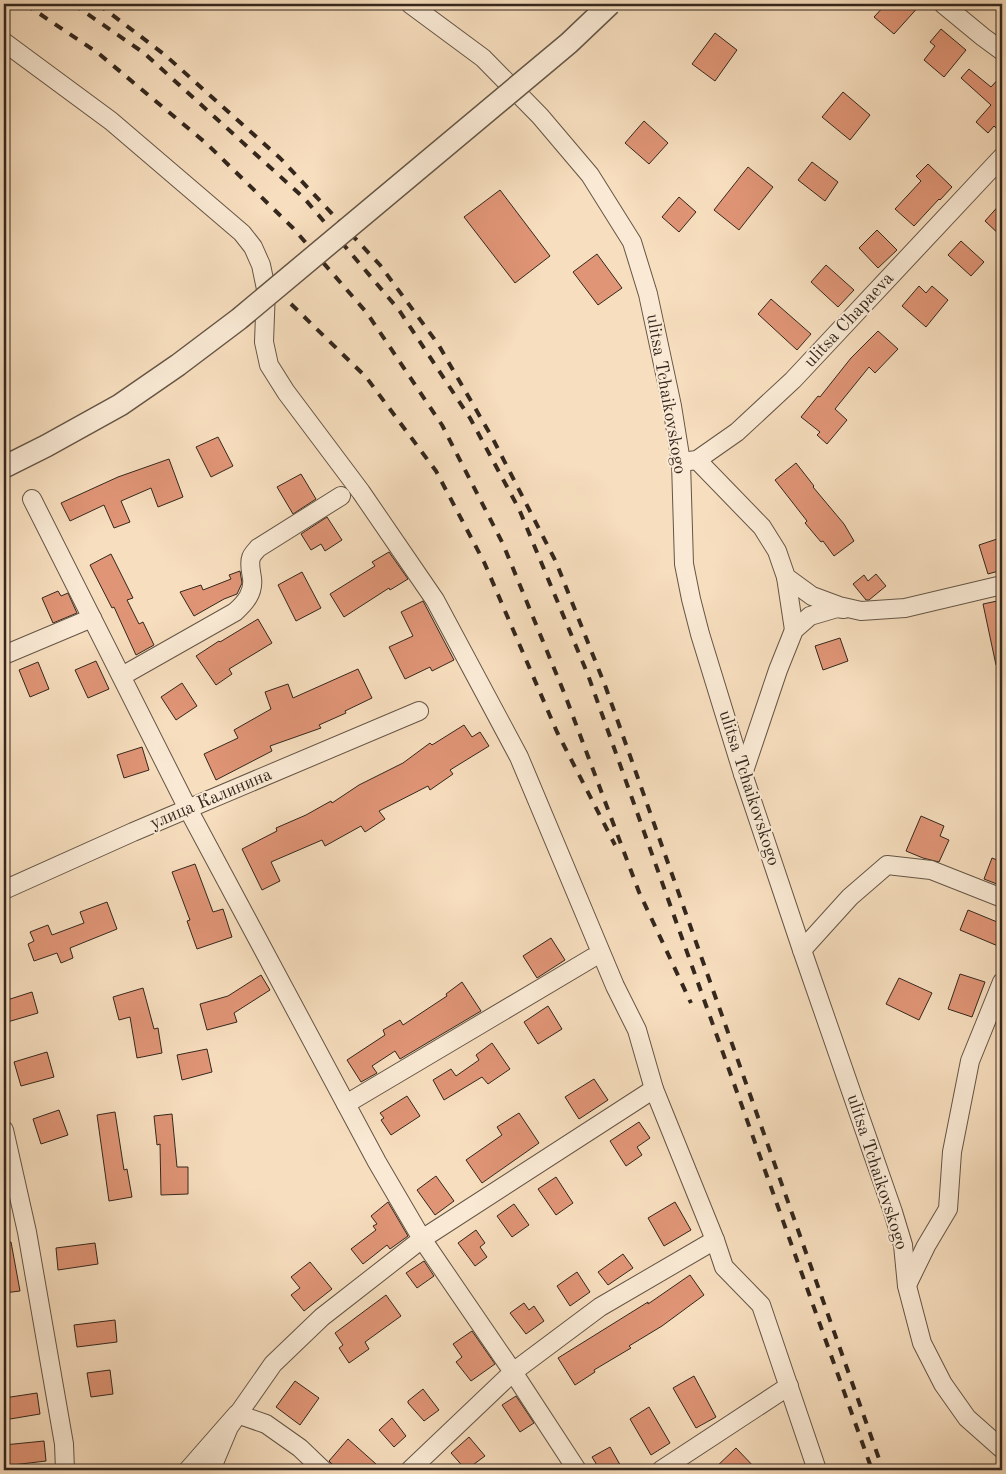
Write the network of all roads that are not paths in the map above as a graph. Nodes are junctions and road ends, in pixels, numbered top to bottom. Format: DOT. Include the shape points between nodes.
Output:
graph roads {
  1 [pos="410,4"];
  2 [pos="610,4"];
  3 [pos="943,4"];
  4 [pos="4,42"];
  5 [pos="1002,51"];
  6 [pos="1002,157"];
  7 [pos="689,461"];
  8 [pos="4,467"];
  9 [pos="341,496"];
  10 [pos="32,499"];
  11 [pos="786,577"];
  12 [pos="1002,585"];
  13 [pos="861,611"];
  14 [pos="92,618"];
  15 [pos="794,630"];
  16 [pos="4,656"];
  17 [pos="122,676"];
  18 [pos="419,711"];
  19 [pos="743,774"];
  20 [pos="188,809"];
  21 [pos="4,890"];
  22 [pos="1002,898"];
  23 [pos="802,950"];
  24 [pos="592,958"];
  25 [pos="1002,982"];
  26 [pos="654,1089"];
  27 [pos="346,1104"];
  28 [pos="4,1130"];
  29 [pos="422,1239"];
  30 [pos="715,1240"];
  31 [pos="907,1286"];
  32 [pos="513,1372"];
  33 [pos="789,1386"];
  34 [pos="237,1414"];
  35 [pos="1002,1449"];
  36 [pos="65,1470"];
  37 [pos="188,1470"];
  38 [pos="211,1470"];
  39 [pos="323,1470"];
  40 [pos="410,1470"];
  41 [pos="577,1470"];
  42 [pos="661,1470"];
  43 [pos="817,1470"];
  1 -- 7 [label="street, ulitsa Tchaikovskogo" via="483,58 540,116 590,175 632,242 648,294 672,406"];
  2 -- 8 [label="street, bridge" via="569,43 239,320 120,405"];
  3 -- 5 [label="street"];
  4 -- 26 [label="street" via="111,121 242,233 253,248 262,266 266,288 264,342 269,366 435,600 515,748 615,986 637,1030"];
  6 -- 7 [label="street, ulitsa Chapaeva" via="793,380 737,432"];
  7 -- 11 [label="street" via="762,526 777,551"];
  7 -- 19 [label="street, ulitsa Tchaikovskogo" via="684,564 691,599"];
  9 -- 17 [label="street" via="258,548 251,557 251,592 235,612"];
  10 -- 14 [label="street"];
  11 -- 13 [label="street" via="812,596"];
  11 -- 15 [label="street"];
  12 -- 13 [label="street" via="905,608"];
  13 -- 15 [label="street" via="837,608 810,616"];
  14 -- 16 [label="street"];
  14 -- 17 [label="street"];
  15 -- 19 [label="street"];
  17 -- 20 [label="street"];
  18 -- 20 [label="street, улица Калинина"];
  19 -- 23 [label="street, ulitsa Tchaikovskogo"];
  20 -- 21 [label="street, улица Калинина"];
  20 -- 27 [label="street"];
  22 -- 23 [label="street" via="931,870 887,865 850,897"];
  23 -- 31 [label="street, ulitsa Tchaikovskogo" via="893,1212 903,1245"];
  24 -- 27 [label="street"];
  25 -- 31 [label="street" via="970,1060 952,1152 948,1209"];
  26 -- 29 [label="street"];
  26 -- 30 [label="street"];
  27 -- 29 [label="street"];
  28 -- 36 [label="street" via="27,1232 64,1444"];
  29 -- 32 [label="street"];
  29 -- 34 [label="street" via="322,1317 273,1364"];
  30 -- 32 [label="street" via="600,1307"];
  30 -- 33 [label="street" via="724,1267 761,1305"];
  31 -- 35 [label="street, ulitsa Tchaikovskogo" via="922,1343 943,1384 967,1418"];
  32 -- 40 [label="street"];
  32 -- 41 [label="street"];
  33 -- 42 [label="street"];
  33 -- 43 [label="street"];
  34 -- 37 [label="street"];
  34 -- 38 [label="street"];
  34 -- 39 [label="street" via="266,1424 300,1448"];
}
